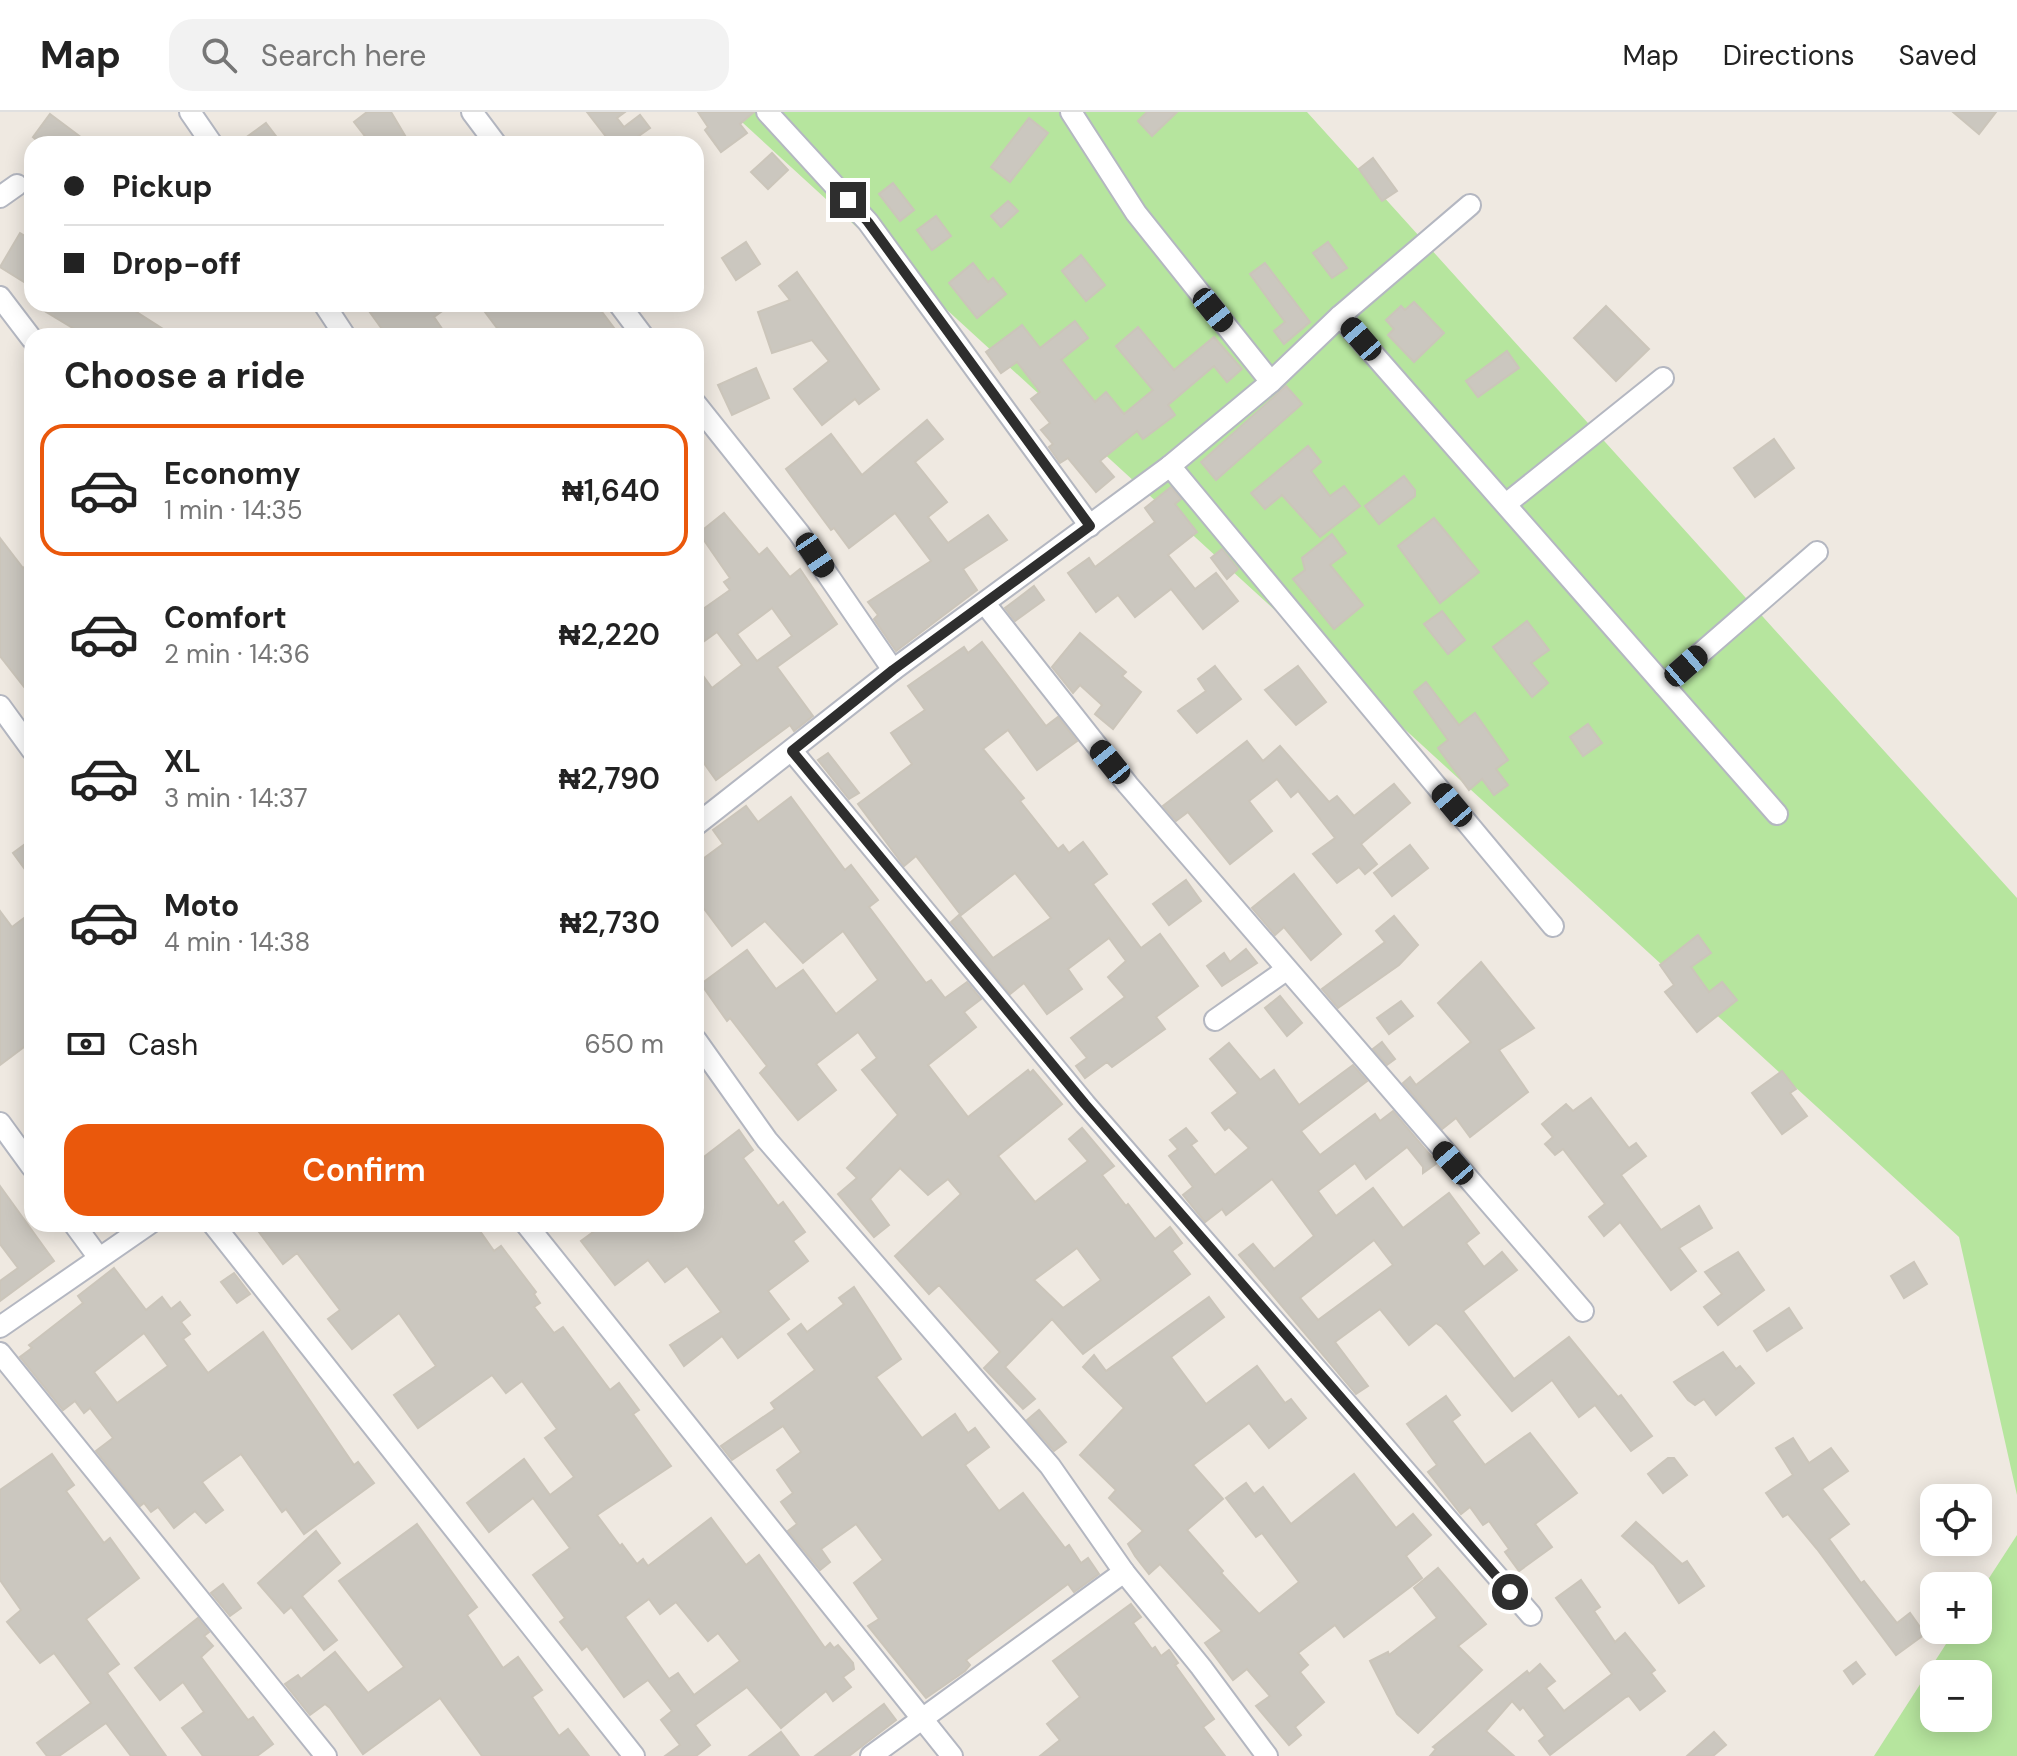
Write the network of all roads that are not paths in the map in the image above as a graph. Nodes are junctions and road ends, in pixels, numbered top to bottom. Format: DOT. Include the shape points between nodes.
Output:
graph roads {
  1 [pos="190,112"];
  2 [pos="472,112"];
  3 [pos="767,112"];
  4 [pos="1071,112"];
  5 [pos="206,136"];
  6 [pos="490,136"];
  7 [pos="1470,205"];
  8 [pos="0,297"];
  9 [pos="1340,316"];
  10 [pos="24,328"];
  11 [pos="1663,378"];
  12 [pos="1271,382"];
  13 [pos="704,414"];
  14 [pos="1170,466"];
  15 [pos="1506,504"];
  16 [pos="1090,526"];
  17 [pos="1817,552"];
  18 [pos="986,605"];
  19 [pos="893,670"];
  20 [pos="1664,685"];
  21 [pos="0,706"];
  22 [pos="24,739"];
  23 [pos="792,751"];
  24 [pos="1777,814"];
  25 [pos="704,817"];
  26 [pos="1553,926"];
  27 [pos="1286,970"];
  28 [pos="1215,1020"];
  29 [pos="704,1051"];
  30 [pos="0,1123"];
  31 [pos="24,1156"];
  32 [pos="80,1232"];
  33 [pos="137,1232"];
  34 [pos="219,1232"];
  35 [pos="532,1232"];
  36 [pos="99,1258"];
  37 [pos="1583,1311"];
  38 [pos="0,1327"];
  39 [pos="0,1353"];
  40 [pos="1124,1572"];
  41 [pos="1531,1615"];
  42 [pos="924,1718"];
  43 [pos="326,1756"];
  44 [pos="634,1756"];
  45 [pos="871,1756"];
  46 [pos="952,1756"];
  47 [pos="1267,1756"];
  1 -- 5 [label="street"];
  2 -- 6 [label="street"];
  3 -- 16 [label="street" via="868,222"];
  4 -- 12 [label="street" via="1136,213"];
  7 -- 9 [label="street"];
  8 -- 10 [label="street"];
  9 -- 12 [label="street"];
  9 -- 15 [label="street"];
  11 -- 15 [label="street"];
  12 -- 14 [label="street"];
  13 -- 19 [label="street" via="799,533"];
  14 -- 16 [label="street"];
  14 -- 26 [label="street"];
  15 -- 20 [label="street"];
  16 -- 18 [label="street"];
  17 -- 20 [label="street"];
  18 -- 19 [label="street"];
  18 -- 27 [label="street" via="1128,785"];
  19 -- 23 [label="street"];
  20 -- 24 [label="street"];
  21 -- 22 [label="street"];
  23 -- 25 [label="street"];
  23 -- 41 [label="street" via="1085,1104"];
  27 -- 28 [label="street"];
  27 -- 37 [label="street"];
  29 -- 40 [label="street" via="767,1140 1050,1466"];
  30 -- 31 [label="street"];
  32 -- 36 [label="street"];
  33 -- 36 [label="street"];
  34 -- 44 [label="street"];
  35 -- 42 [label="street"];
  36 -- 38 [label="street"];
  39 -- 43 [label="street"];
  40 -- 42 [label="street"];
  40 -- 47 [label="street"];
  42 -- 45 [label="street"];
  42 -- 46 [label="street"];
}
